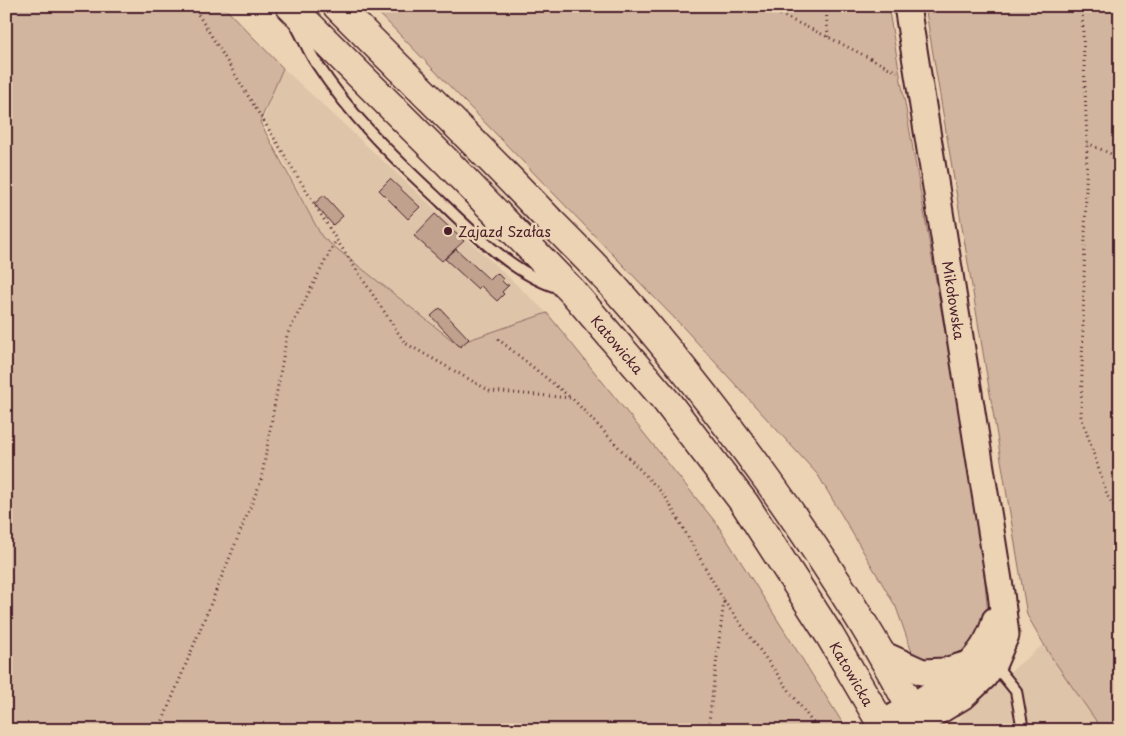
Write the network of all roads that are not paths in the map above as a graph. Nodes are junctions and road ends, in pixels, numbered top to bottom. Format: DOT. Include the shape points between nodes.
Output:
graph roads {
  1 [pos="288,6"];
  2 [pos="337,6"];
  3 [pos="907,6"];
  4 [pos="880,653"];
  5 [pos="980,661"];
  6 [pos="947,718"];
  7 [pos="915,722"];
  8 [pos="883,727"];
  9 [pos="1022,730"];
  1 -- 8 [label="main road, Katowicka" via="447,162 572,291 667,402 745,504 830,636"];
  2 -- 4 [label="main road" via="500,168 660,340 718,412 804,530"];
  3 -- 5 [label="street, Mikołowska" via="1006,636"];
  4 -- 5 [label="street" via="927,673"];
  4 -- 7 [label="main road"];
  5 -- 6 [label="street, Mikołowska" via="975,687"];
  5 -- 7 [label="street, Mikołowska" via="951,680"];
  5 -- 9 [label="lane" via="1016,691"];
  6 -- 7 [label="street, Mikołowska"];
  7 -- 8 [label="street, Mikołowska"];
}
